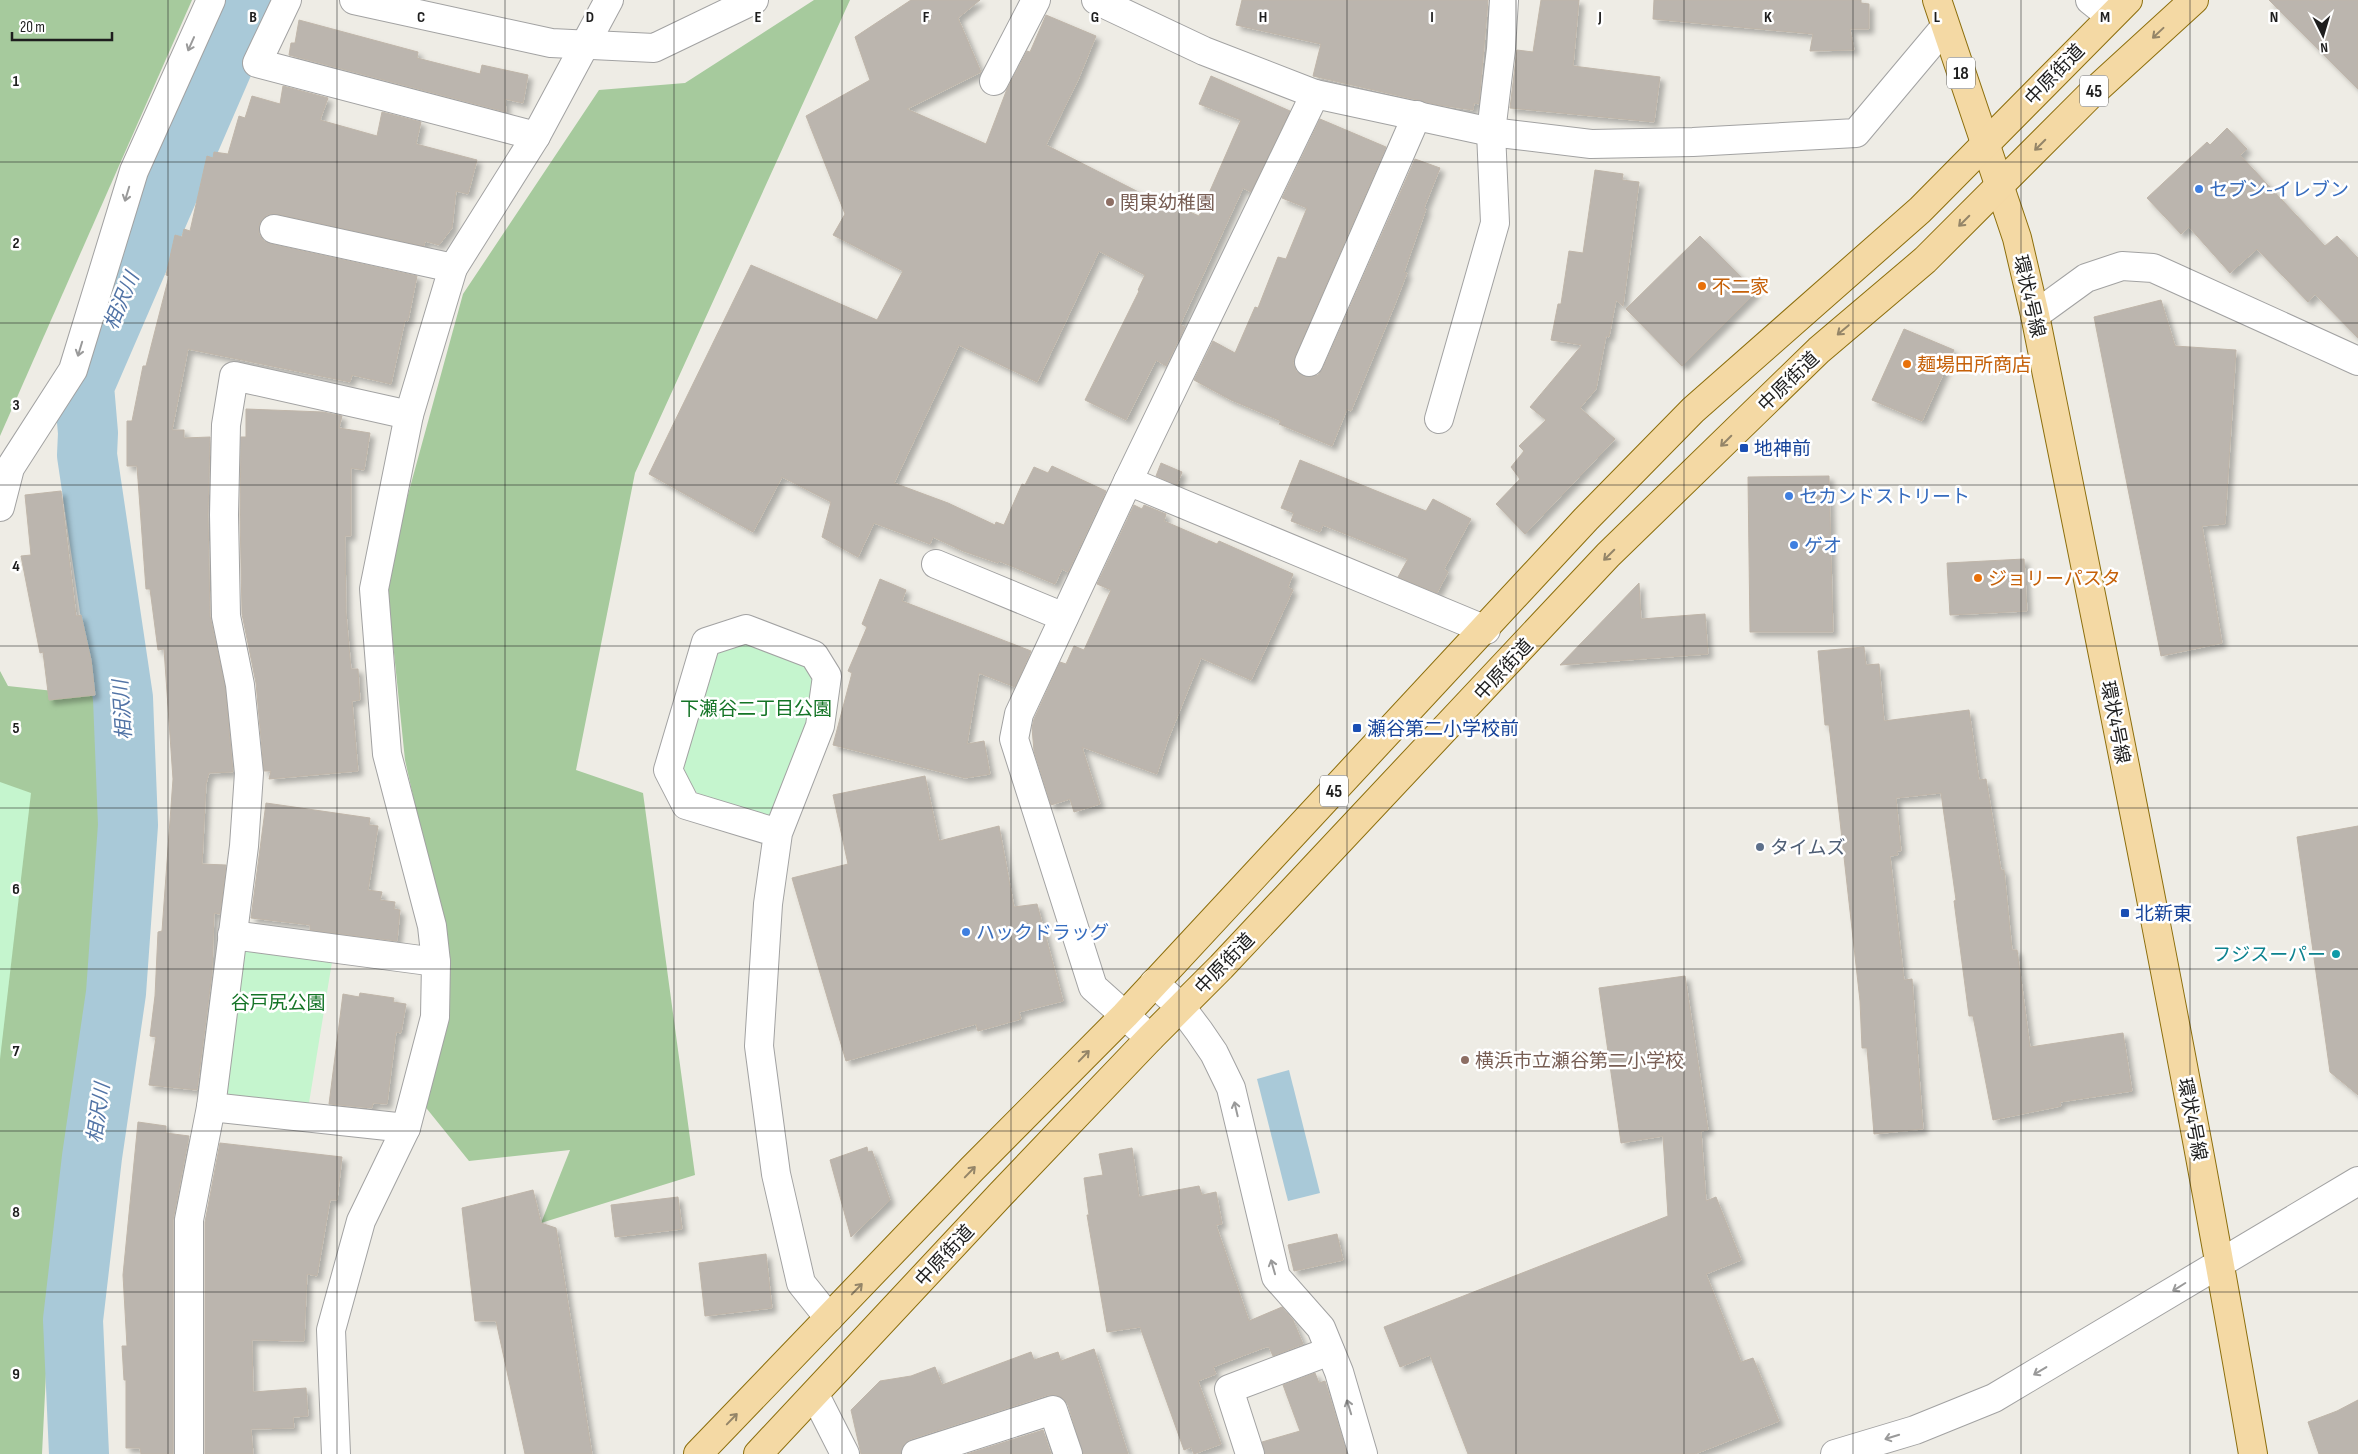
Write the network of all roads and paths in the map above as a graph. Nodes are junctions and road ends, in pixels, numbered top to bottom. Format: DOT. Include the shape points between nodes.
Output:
graph roads {
  1 [pos="211,0"];
  2 [pos="287,0"];
  3 [pos="354,0"];
  4 [pos="609,0"];
  5 [pos="754,0"];
  6 [pos="1036,0"];
  7 [pos="1096,0"];
  8 [pos="1504,0"];
  9 [pos="1937,0"];
  10 [pos="2194,0"];
  11 [pos="2109,5"];
  12 [pos="407,6"];
  13 [pos="1945,27"];
  14 [pos="586,43"];
  15 [pos="994,81"];
  16 [pos="1315,94"];
  17 [pos="1417,115"];
  18 [pos="1491,132"];
  19 [pos="536,136"];
  20 [pos="1985,146"];
  21 [pos="1999,187"];
  22 [pos="274,229"];
  23 [pos="453,268"];
  24 [pos="2035,315"];
  25 [pos="2358,361"];
  26 [pos="1309,362"];
  27 [pos="408,415"];
  28 [pos="1439,419"];
  29 [pos="1128,481"];
  30 [pos="0,508"];
  31 [pos="936,564"];
  32 [pos="1064,617"];
  33 [pos="1486,630"];
  34 [pos="778,833"];
  35 [pos="232,934"];
  36 [pos="436,962"];
  37 [pos="1154,983"];
  38 [pos="1181,1007"];
  39 [pos="1125,1015"];
  40 [pos="1150,1038"];
  41 [pos="211,1107"];
  42 [pos="406,1128"];
  43 [pos="2358,1181"];
  44 [pos="2220,1262"];
  45 [pos="829,1318"];
  46 [pos="1330,1351"];
  47 [pos="815,1395"];
  48 [pos="189,1454"];
  49 [pos="336,1454"];
  50 [pos="698,1454"];
  51 [pos="758,1454"];
  52 [pos="845,1454"];
  53 [pos="916,1454"];
  54 [pos="1068,1454"];
  55 [pos="1250,1454"];
  56 [pos="1363,1454"];
  57 [pos="1835,1454"];
  58 [pos="2253,1454"];
  1 -- 30 [label="street, one-way" via="134,171 74,370 10,468"];
  2 -- 19 [label="street" via="257,63"];
  3 -- 12 [label="street"];
  4 -- 14 [label="street"];
  5 -- 14 [label="street" via="654,48"];
  6 -- 15 [label="street"];
  7 -- 16 [label="street" via="1204,51"];
  8 -- 18 [label="street"];
  9 -- 13 [label="main road, 環状4号線 / 18"];
  10 -- 21 [label="main road, 中原街道 / 45, one-way" via="2090,95"];
  11 -- 20 [label="main road, 中原街道 / 45"];
  12 -- 14 [label="street" via="551,43"];
  13 -- 18 [label="street" via="1856,133 1591,144"];
  13 -- 20 [label="main road, 環状4号線 / 18"];
  14 -- 19 [label="street"];
  16 -- 17 [label="street"];
  16 -- 29 [label="street"];
  17 -- 18 [label="street"];
  17 -- 26 [label="street"];
  18 -- 28 [label="street" via="1495,222"];
  19 -- 23 [label="street"];
  20 -- 21 [label="main road, 環状4号線 / 18"];
  20 -- 33 [label="main road, 中原街道 / 45" via="1920,210 1693,410 1586,519"];
  21 -- 24 [label="main road, 環状4号線 / 18" via="2017,238"];
  21 -- 38 [label="main road, 中原街道 / 45, one-way" via="1925,260 1819,350 1608,555"];
  22 -- 23 [label="street"];
  23 -- 27 [label="street"];
  24 -- 25 [label="street" via="2086,278 2122,266 2153,268"];
  24 -- 44 [label="main road, 環状4号線 / 18" via="2134,804"];
  27 -- 35 [label="street" via="234,376 226,425 226,616 240,685 249,774 244,846"];
  27 -- 36 [label="street" via="374,589 387,754 432,926"];
  29 -- 32 [label="street"];
  29 -- 33 [label="street"];
  31 -- 32 [label="street"];
  32 -- 39 [label="street" via="1019,714 1014,739 1093,987"];
  33 -- 37 [label="main road, 中原街道 / 45"];
  34 -- 34 [label="street" via="820,726 827,676 814,655 746,629 706,642 668,770 686,805"];
  34 -- 45 [label="street" via="768,904 759,1046 776,1174 801,1283"];
  35 -- 36 [label="street"];
  35 -- 41 [label="street"];
  36 -- 42 [label="street" via="435,1017"];
  37 -- 38 [label="street"];
  37 -- 39 [label="main road, 中原街道 / 45"];
  38 -- 40 [label="main road, 中原街道 / 45"];
  46 -- 38 [label="street, one-way" via="1321,1328 1276,1277 1231,1088 1214,1053"];
  39 -- 40 [label="street"];
  45 -- 39 [label="main road, 中原街道 / 45, one-way"];
  40 -- 47 [label="main road, 中原街道 / 45"];
  41 -- 42 [label="street"];
  41 -- 48 [label="street" via="189,1220"];
  42 -- 49 [label="street" via="361,1221 331,1330"];
  43 -- 44 [label="street"];
  44 -- 57 [label="street, one-way" via="1994,1398 1915,1430"];
  44 -- 58 [label="main road, 環状4号線 / 18"];
  50 -- 45 [label="main road, 中原街道 / 45, one-way"];
  46 -- 55 [label="street" via="1229,1389"];
  56 -- 46 [label="street, one-way"];
  47 -- 51 [label="main road, 中原街道 / 45"];
  47 -- 52 [label="street"];
  53 -- 54 [label="street" via="1053,1410"];
}
